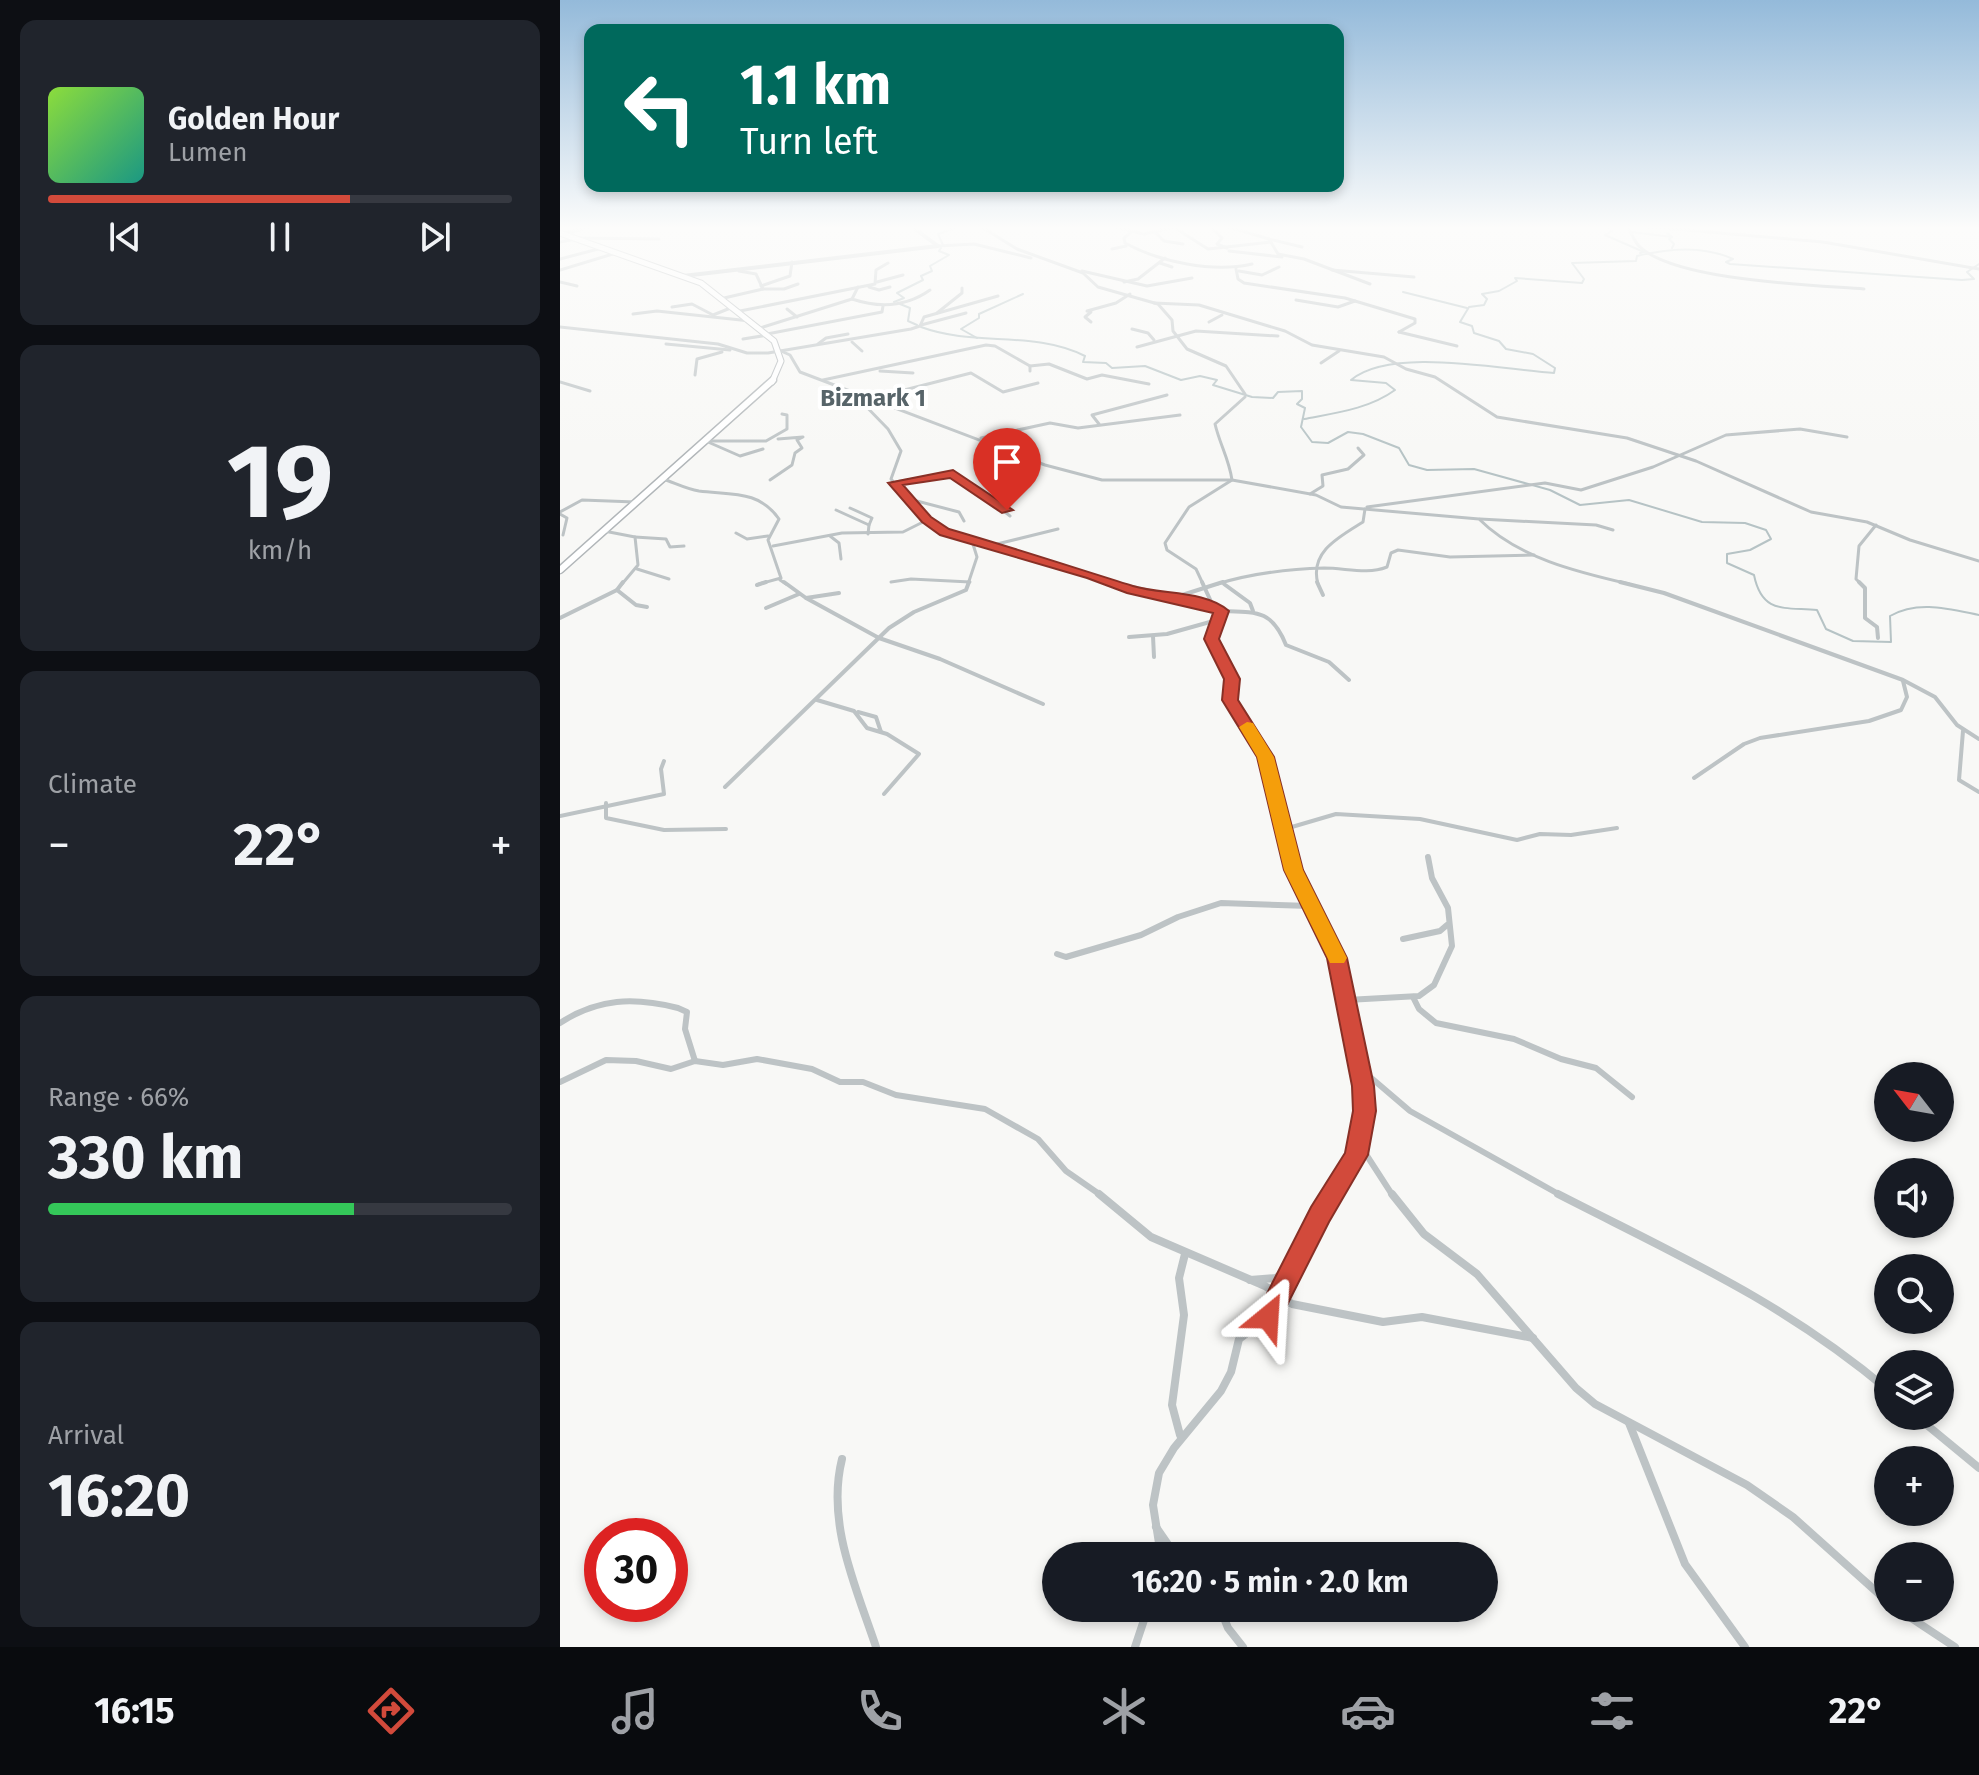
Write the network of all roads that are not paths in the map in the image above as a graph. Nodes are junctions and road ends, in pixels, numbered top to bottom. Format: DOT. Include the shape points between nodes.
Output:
graph roads {
  1 [pos="730,303"];
  2 [pos="771,303"];
  3 [pos="842,303"];
  4 [pos="863,303"];
  5 [pos="903,303"];
  6 [pos="953,303"];
  7 [pos="975,303"];
  8 [pos="1116,303"];
  9 [pos="1154,303"];
  10 [pos="1313,303"];
  11 [pos="1350,303"];
  12 [pos="1362,303"];
  13 [pos="883,306"];
  14 [pos="672,307"];
  15 [pos="737,309"];
  16 [pos="787,309"];
  17 [pos="966,313"];
  18 [pos="633,314"];
  19 [pos="1223,314"];
  20 [pos="933,315"];
  21 [pos="798,317"];
  22 [pos="751,321"];
  23 [pos="1273,321"];
  24 [pos="1091,322"];
  25 [pos="1209,322"];
  26 [pos="807,326"];
  27 [pos="920,326"];
  28 [pos="560,327"];
  29 [pos="760,328"];
  30 [pos="1271,328"];
  31 [pos="1132,329"];
  32 [pos="768,334"];
  33 [pos="815,334"];
  34 [pos="848,334"];
  35 [pos="1262,334"];
  36 [pos="1177,335"];
  37 [pos="1278,336"];
  38 [pos="743,339"];
  39 [pos="851,341"];
  40 [pos="1155,341"];
  41 [pos="666,344"];
  42 [pos="1457,346"];
  43 [pos="810,347"];
  44 [pos="1137,347"];
  45 [pos="730,350"];
  46 [pos="781,350"];
  47 [pos="1340,350"];
  48 [pos="862,351"];
  49 [pos="1321,363"];
  50 [pos="875,369"];
  51 [pos="913,373"];
  52 [pos="695,375"];
  53 [pos="822,381"];
  54 [pos="560,382"];
  55 [pos="1038,383"];
  56 [pos="1149,384"];
  57 [pos="590,391"];
  58 [pos="855,395"];
  59 [pos="1167,395"];
  60 [pos="871,399"];
  61 [pos="782,414"];
  62 [pos="1180,415"];
  63 [pos="1100,425"];
  64 [pos="1847,437"];
  65 [pos="773,438"];
  66 [pos="980,438"];
  67 [pos="707,441"];
  68 [pos="1358,448"];
  69 [pos="763,449"];
  70 [pos="1676,456"];
  71 [pos="663,479"];
  72 [pos="770,480"];
  73 [pos="1232,480"];
  74 [pos="895,483"];
  75 [pos="1310,494"];
  76 [pos="912,499"];
  77 [pos="635,502"];
  78 [pos="850,508"];
  79 [pos="1359,508"];
  80 [pos="1365,509"];
  81 [pos="836,510"];
  82 [pos="560,513"];
  83 [pos="1010,516"];
  84 [pos="1479,519"];
  85 [pos="927,520"];
  86 [pos="964,521"];
  87 [pos="869,525"];
  88 [pos="1876,525"];
  89 [pos="1058,529"];
  90 [pos="1613,530"];
  91 [pos="604,531"];
  92 [pos="736,533"];
  93 [pos="868,534"];
  94 [pos="563,535"];
  95 [pos="830,535"];
  96 [pos="768,536"];
  97 [pos="635,537"];
  98 [pos="972,540"];
  99 [pos="991,545"];
  100 [pos="684,546"];
  101 [pos="773,546"];
  102 [pos="1534,555"];
  103 [pos="841,559"];
  104 [pos="1979,561"];
  105 [pos="1313,568"];
  106 [pos="636,569"];
  107 [pos="560,570"];
  108 [pos="669,579"];
  109 [pos="780,580"];
  110 [pos="891,582"];
  111 [pos="970,582"];
  112 [pos="1223,583"];
  113 [pos="757,585"];
  114 [pos="1206,588"];
  115 [pos="617,590"];
  116 [pos="839,593"];
  117 [pos="799,594"];
  118 [pos="1323,595"];
  119 [pos="1174,597"];
  120 [pos="806,598"];
  121 [pos="1213,606"];
  122 [pos="647,607"];
  123 [pos="766,608"];
  124 [pos="1221,611"];
  125 [pos="1253,611"];
  126 [pos="560,618"];
  127 [pos="1220,619"];
  128 [pos="1153,636"];
  129 [pos="1129,637"];
  130 [pos="879,638"];
  131 [pos="1878,638"];
  132 [pos="1154,657"];
  133 [pos="1349,680"];
  134 [pos="1903,680"];
  135 [pos="816,700"];
  136 [pos="1043,704"];
  137 [pos="855,711"];
  138 [pos="1963,730"];
  139 [pos="881,732"];
  140 [pos="1979,739"];
  141 [pos="664,761"];
  142 [pos="1694,778"];
  143 [pos="725,787"];
  144 [pos="1979,792"];
  145 [pos="884,794"];
  146 [pos="606,803"];
  147 [pos="560,816"];
  148 [pos="1617,828"];
  149 [pos="726,829"];
  150 [pos="1285,829"];
  151 [pos="1428,857"];
  152 [pos="1310,906"];
  153 [pos="1447,925"];
  154 [pos="1403,939"];
  155 [pos="1057,954"];
  156 [pos="1413,997"];
  157 [pos="1347,1000"];
  158 [pos="560,1023"];
  159 [pos="695,1061"];
  160 [pos="1360,1068"];
  161 [pos="560,1082"];
  162 [pos="1632,1097"];
  163 [pos="1359,1144"];
  164 [pos="1185,1254"];
  165 [pos="1292,1269"];
  166 [pos="1250,1280"];
  167 [pos="1281,1295"];
  168 [pos="1533,1338"];
  169 [pos="1874,1378"];
  170 [pos="1629,1423"];
  171 [pos="1933,1430"];
  172 [pos="1180,1435"];
  173 [pos="842,1459"];
  174 [pos="1979,1468"];
  175 [pos="1155,1527"];
  176 [pos="1158,1542"];
  177 [pos="1166,1542"];
  178 [pos="1874,1589"];
  179 [pos="1143,1622"];
  180 [pos="1226,1622"];
  181 [pos="1917,1622"];
  182 [pos="876,1647"];
  183 [pos="1135,1647"];
  184 [pos="1243,1647"];
  185 [pos="1745,1647"];
  186 [pos="1955,1647"];
  1 -- 15 [label="highway"];
  2 -- 15 [label="street"];
  3 -- 21 [label="street"];
  4 -- 13 [label="street"];
  5 -- 13 [label="street"];
  6 -- 20 [label="street"];
  7 -- 20 [label="street"];
  8 -- 24 [label="street" via="1087,311"];
  9 -- 19 [label="street" via="1192,304"];
  9 -- 36 [label="street" via="1168,315"];
  10 -- 11 [label="street" via="1338,307"];
  12 -- 42 [label="street" via="1415,319 1399,332"];
  13 -- 26 [label="street" via="882,312"];
  14 -- 15 [label="street" via="692,304 713,315"];
  15 -- 22 [label="highway"];
  16 -- 21 [label="street"];
  17 -- 27 [label="street"];
  18 -- 22 [label="street" via="657,311"];
  19 -- 25 [label="street"];
  19 -- 30 [label="street"];
  20 -- 27 [label="street" via="921,319"];
  21 -- 29 [label="street"];
  22 -- 29 [label="highway"];
  23 -- 30 [label="street"];
  26 -- 32 [label="street"];
  26 -- 33 [label="street"];
  27 -- 39 [label="street"];
  28 -- 45 [label="street" via="718,344"];
  29 -- 32 [label="highway"];
  30 -- 35 [label="street"];
  30 -- 47 [label="street"];
  31 -- 40 [label="street"];
  32 -- 38 [label="street"];
  32 -- 46 [label="highway"];
  34 -- 43 [label="street"];
  35 -- 36 [label="street"];
  35 -- 37 [label="street"];
  36 -- 40 [label="street"];
  36 -- 73 [label="street" via="1189,351 1226,366 1245,396 1215,424"];
  39 -- 43 [label="street"];
  39 -- 48 [label="street"];
  40 -- 44 [label="street"];
  41 -- 45 [label="street"];
  43 -- 46 [label="street"];
  45 -- 46 [label="street"];
  45 -- 52 [label="street" via="700,357"];
  46 -- 53 [label="street" via="800,372"];
  46 -- 67 [label="highway" via="781,368 771,383"];
  47 -- 49 [label="street"];
  47 -- 70 [label="street" via="1385,357 1433,376 1497,417 1607,433"];
  50 -- 51 [label="street"];
  50 -- 53 [label="street"];
  50 -- 56 [label="street" via="986,345 1030,369 1050,364 1084,378 1102,375"];
  53 -- 58 [label="street"];
  54 -- 57 [label="street"];
  55 -- 60 [label="street" via="1003,392 973,373"];
  58 -- 60 [label="street"];
  58 -- 74 [label="street" via="901,451 891,474"];
  59 -- 63 [label="street" via="1093,414"];
  60 -- 66 [label="street"];
  61 -- 65 [label="street" via="787,415 787,429"];
  62 -- 63 [label="street"];
  63 -- 66 [label="street" via="1074,428 1050,423"];
  64 -- 70 [label="street" via="1800,429 1726,435"];
  65 -- 67 [label="street"];
  65 -- 72 [label="street" via="803,437 797,440 802,448 792,465"];
  66 -- 73 [label="street" via="1045,465 1102,480"];
  67 -- 69 [label="street" via="744,458"];
  67 -- 71 [label="highway"];
  68 -- 75 [label="street" via="1364,455 1348,469 1322,475 1323,486"];
  70 -- 79 [label="street" via="1581,490 1539,484"];
  70 -- 88 [label="street" via="1811,512"];
  71 -- 77 [label="highway"];
  71 -- 96 [label="street" via="686,489 762,499 779,519"];
  73 -- 75 [label="street"];
  73 -- 114 [label="street" via="1181,512 1165,542 1167,550 1196,569"];
  74 -- 76 [label="street"];
  74 -- 83 [label="street" via="957,475"];
  75 -- 79 [label="street" via="1337,506"];
  76 -- 85 [label="street"];
  76 -- 86 [label="street" via="959,512"];
  77 -- 82 [label="street" via="582,500"];
  77 -- 91 [label="highway"];
  78 -- 87 [label="street" via="872,518"];
  79 -- 80 [label="street"];
  80 -- 84 [label="street"];
  80 -- 105 [label="street" via="1365,520 1322,550"];
  81 -- 87 [label="street"];
  82 -- 94 [label="street" via="567,518"];
  84 -- 90 [label="street"];
  84 -- 102 [label="street" via="1488,530"];
  85 -- 93 [label="street" via="903,532"];
  85 -- 98 [label="street"];
  87 -- 93 [label="street"];
  88 -- 104 [label="street"];
  88 -- 131 [label="street" via="1859,546 1856,579 1865,588 1865,618 1877,627"];
  89 -- 99 [label="street"];
  91 -- 97 [label="street"];
  91 -- 107 [label="highway"];
  92 -- 96 [label="street" via="747,539"];
  93 -- 95 [label="street"];
  95 -- 101 [label="street"];
  95 -- 103 [label="street" via="839,543"];
  96 -- 101 [label="street"];
  97 -- 100 [label="street"];
  97 -- 106 [label="street"];
  98 -- 99 [label="street"];
  98 -- 111 [label="street" via="977,553"];
  99 -- 119 [label="street" via="1132,590"];
  101 -- 109 [label="street"];
  102 -- 105 [label="street" via="1450,557 1398,550 1380,572"];
  102 -- 134 [label="street" via="1564,569 1678,597"];
  105 -- 112 [label="street" via="1261,571"];
  105 -- 118 [label="street" via="1314,584"];
  106 -- 108 [label="street"];
  106 -- 115 [label="street"];
  109 -- 113 [label="street"];
  109 -- 117 [label="street"];
  110 -- 111 [label="street"];
  111 -- 130 [label="street" via="964,592 905,616"];
  112 -- 114 [label="street"];
  112 -- 125 [label="street"];
  114 -- 119 [label="street"];
  114 -- 121 [label="street"];
  115 -- 122 [label="street"];
  115 -- 126 [label="street"];
  116 -- 120 [label="street"];
  117 -- 120 [label="street"];
  117 -- 123 [label="street"];
  119 -- 121 [label="street"];
  120 -- 130 [label="street"];
  121 -- 124 [label="street"];
  124 -- 125 [label="street"];
  124 -- 127 [label="street"];
  125 -- 133 [label="street" via="1278,625 1286,645 1329,662"];
  127 -- 128 [label="street"];
  127 -- 150 [label="street" via="1212,630 1213,646 1232,679 1230,700 1265,757"];
  128 -- 129 [label="street"];
  128 -- 132 [label="street"];
  130 -- 135 [label="street"];
  130 -- 136 [label="street"];
  134 -- 138 [label="street" via="1941,702"];
  134 -- 142 [label="street" via="1907,697 1901,710 1869,721 1760,738"];
  135 -- 137 [label="street"];
  135 -- 143 [label="street"];
  137 -- 139 [label="street" via="867,728"];
  137 -- 139 [label="street" via="876,717"];
  138 -- 140 [label="street"];
  138 -- 144 [label="street" via="1959,780"];
  139 -- 145 [label="street" via="919,754"];
  141 -- 146 [label="street" via="664,794"];
  146 -- 147 [label="street"];
  146 -- 149 [label="street" via="606,818 637,825"];
  148 -- 150 [label="street" via="1517,840 1420,819 1336,814"];
  150 -- 152 [label="street" via="1293,870"];
  151 -- 153 [label="street" via="1448,908"];
  152 -- 155 [label="street" via="1221,903 1141,935 1066,957"];
  152 -- 157 [label="street" via="1337,958"];
  153 -- 154 [label="street"];
  153 -- 156 [label="street" via="1452,946 1439,977 1428,992"];
  156 -- 157 [label="street"];
  156 -- 162 [label="street" via="1436,1023 1514,1039 1596,1068"];
  157 -- 160 [label="street"];
  158 -- 159 [label="street" via="589,1004 609,999 676,1008 687,1012 685,1029"];
  159 -- 161 [label="street" via="671,1069 606,1060"];
  159 -- 164 [label="street" via="723,1065 757,1059 812,1069 840,1082 863,1082 896,1095 985,1109 1038,1139 1066,1171 1135,1226"];
  160 -- 163 [label="street" via="1364,1111"];
  160 -- 169 [label="street" via="1402,1106 1497,1163 1661,1242 1788,1315"];
  163 -- 165 [label="street"];
  163 -- 168 [label="street" via="1406,1215 1477,1274"];
  164 -- 166 [label="street"];
  164 -- 172 [label="street" via="1179,1278 1184,1315 1172,1405"];
  165 -- 166 [label="street" via="1276,1278"];
  165 -- 167 [label="street"];
  166 -- 167 [label="street"];
  167 -- 168 [label="street" via="1292,1304 1330,1314 1395,1323 1422,1317"];
  167 -- 172 [label="street" via="1268,1317 1239,1339 1239,1354 1221,1392"];
  168 -- 170 [label="street" via="1576,1388"];
  170 -- 178 [label="street" via="1747,1485 1793,1517"];
  170 -- 185 [label="street" via="1685,1564"];
  171 -- 174 [label="street"];
  172 -- 175 [label="street" via="1154,1487"];
  173 -- 182 [label="street" via="836,1474 836,1511"];
  175 -- 176 [label="street"];
  175 -- 177 [label="street"];
  179 -- 183 [label="street"];
  180 -- 184 [label="street"];
  181 -- 186 [label="street"];
}
